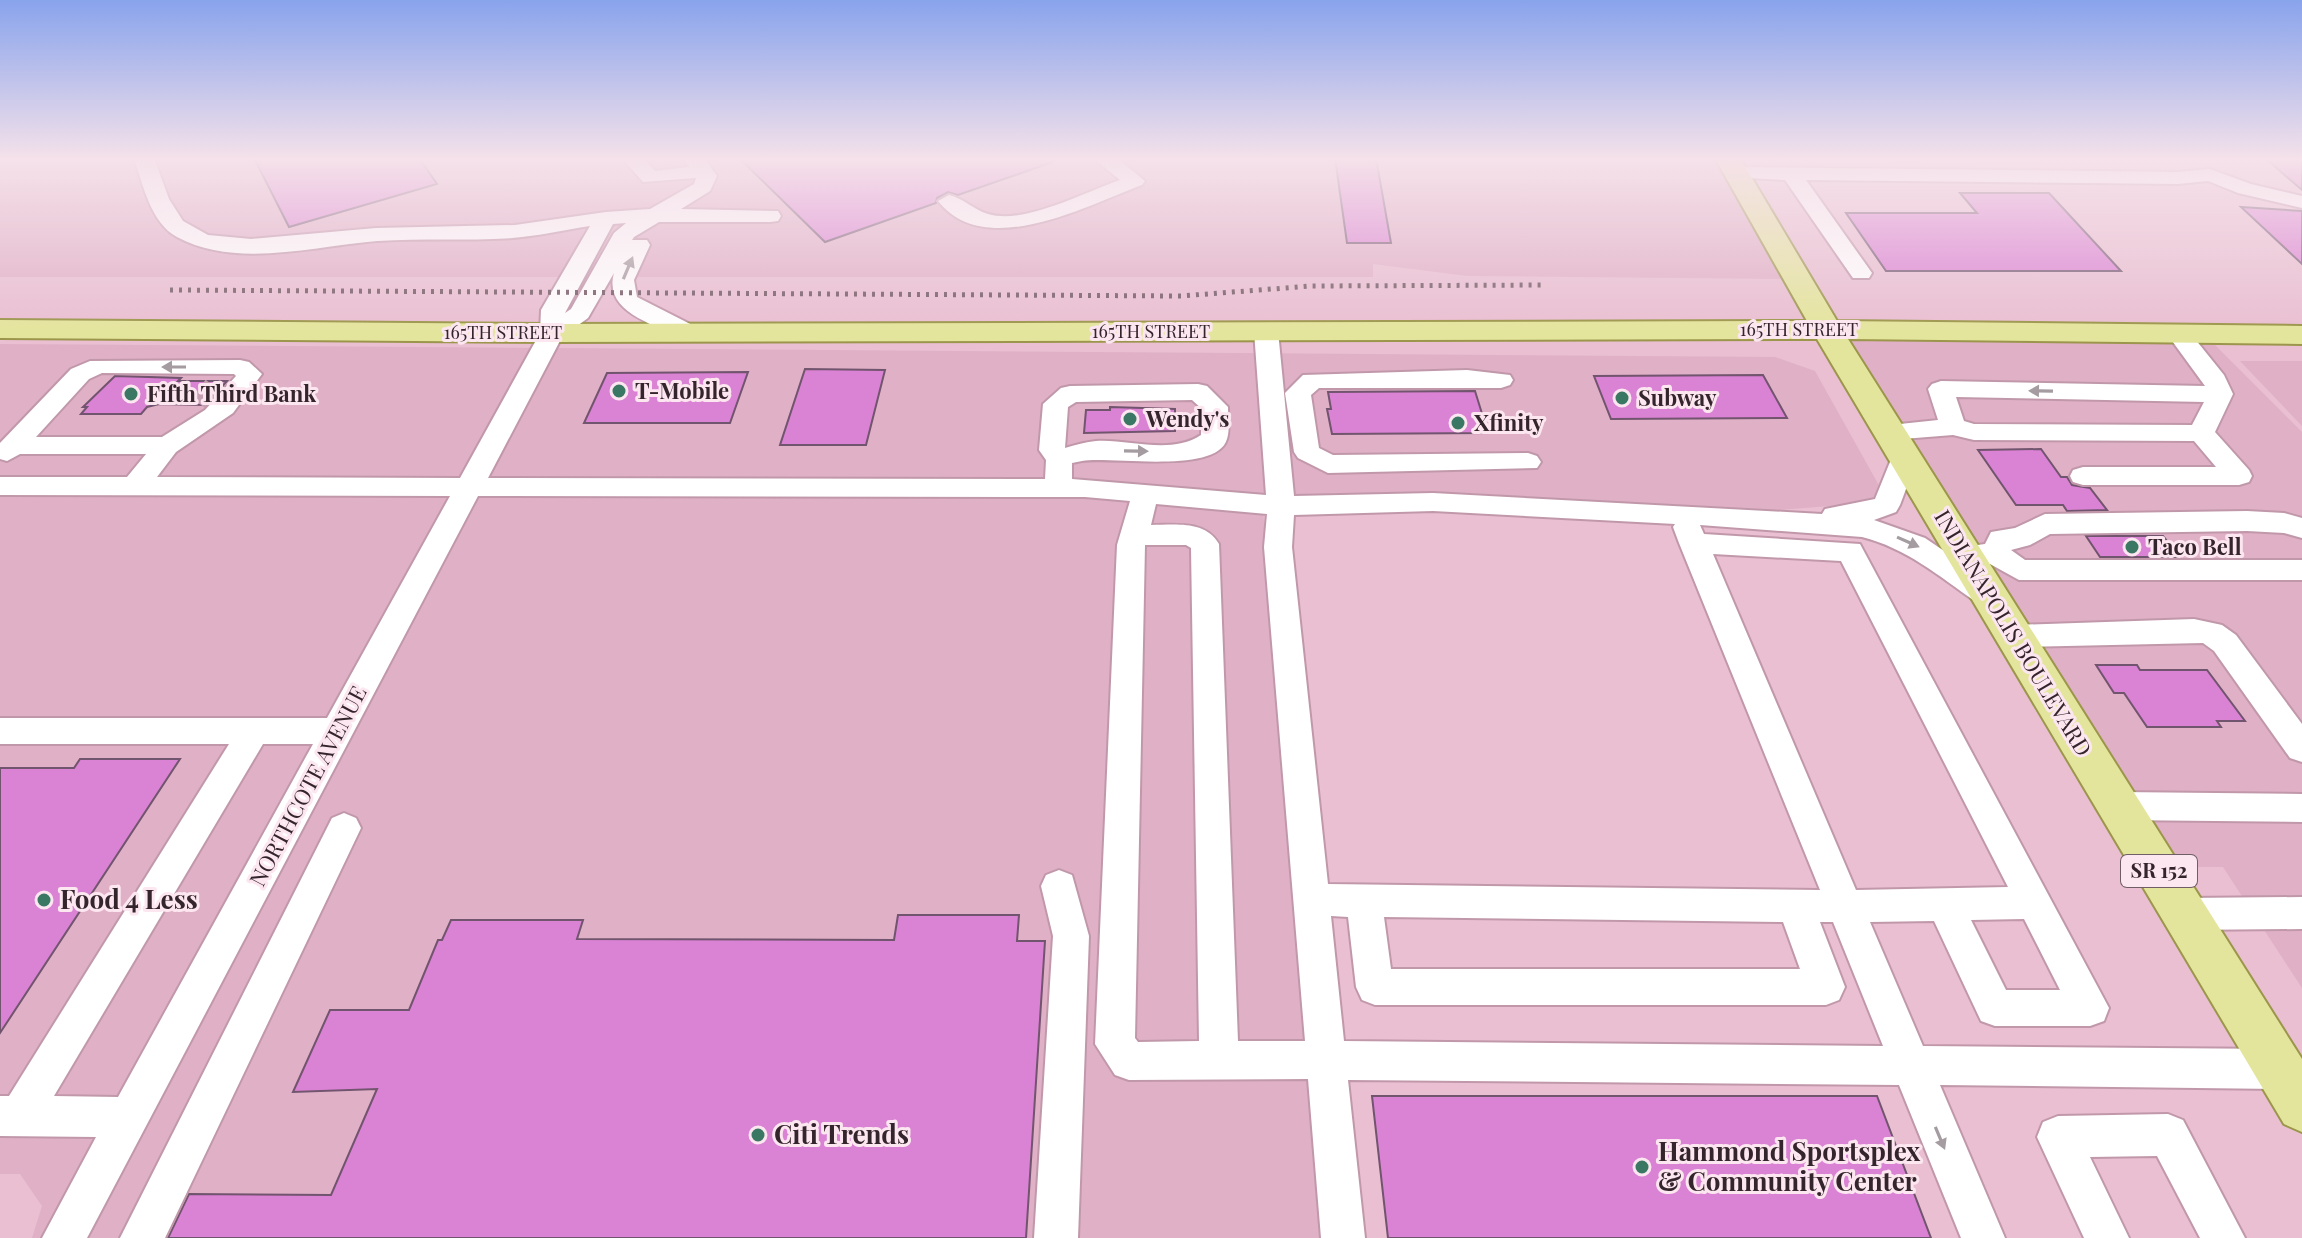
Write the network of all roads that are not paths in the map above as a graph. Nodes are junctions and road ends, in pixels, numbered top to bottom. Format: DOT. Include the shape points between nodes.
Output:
graph roads {
  1 [pos="655,215"];
  2 [pos="168,216"];
  3 [pos="642,216"];
  4 [pos="654,216"];
  5 [pos="744,216"];
  6 [pos="770,216"];
  7 [pos="974,216"];
  8 [pos="1037,216"];
  9 [pos="1760,216"];
  10 [pos="1821,216"];
  11 [pos="606,218"];
  12 [pos="1861,273"];
  13 [pos="0,329"];
  14 [pos="1827,330"];
  15 [pos="1266,331"];
  16 [pos="552,333"];
  17 [pos="690,333"];
  18 [pos="2179,334"];
  19 [pos="2302,335"];
  20 [pos="1501,380"];
  21 [pos="2220,394"];
  22 [pos="201,405"];
  23 [pos="1964,430"];
  24 [pos="2201,433"];
  25 [pos="1906,440"];
  26 [pos="167,446"];
  27 [pos="7,452"];
  28 [pos="1059,458"];
  29 [pos="1528,462"];
  30 [pos="2083,476"];
  31 [pos="2208,476"];
  32 [pos="0,486"];
  33 [pos="135,486"];
  34 [pos="469,487"];
  35 [pos="1058,488"];
  36 [pos="1146,492"];
  37 [pos="1281,506"];
  38 [pos="1777,520"];
  39 [pos="2247,521"];
  40 [pos="2302,528"];
  41 [pos="1687,529"];
  42 [pos="1134,535"];
  43 [pos="1980,554"];
  44 [pos="2302,570"];
  45 [pos="2004,618"];
  46 [pos="0,731"];
  47 [pos="254,731"];
  48 [pos="338,731"];
  49 [pos="2302,749"];
  50 [pos="2119,806"];
  51 [pos="2302,808"];
  52 [pos="344,828"];
  53 [pos="1059,886"];
  54 [pos="1311,900"];
  55 [pos="1364,901"];
  56 [pos="2035,903"];
  57 [pos="1944,904"];
  58 [pos="1795,905"];
  59 [pos="1843,906"];
  60 [pos="2302,913"];
  61 [pos="2185,914"];
  62 [pos="1328,1060"];
  63 [pos="1219,1061"];
  64 [pos="1910,1066"];
  65 [pos="2279,1069"];
  66 [pos="2302,1106"];
  67 [pos="10,1116"];
  68 [pos="129,1117"];
  69 [pos="64,1238"];
  70 [pos="142,1238"];
  71 [pos="1056,1238"];
  72 [pos="1343,1238"];
  73 [pos="1983,1238"];
  74 [pos="2107,1238"];
  75 [pos="2223,1238"];
  17 -- 1 [label="street, one-way" via="627,301 622,293 624,275"];
  2 -- 11 [label="street" via="204,241 238,245 516,231"];
  3 -- 11 [label="street"];
  4 -- 16 [label="street" via="625,233 580,313"];
  5 -- 6 [label="street"];
  7 -- 8 [label="street" via="1019,222"];
  9 -- 14 [label="main road, INDIANAPOLIS BOULEVARD / SR 152"];
  10 -- 12 [label="street"];
  11 -- 16 [label="street" via="553,310"];
  13 -- 16 [label="main road, 165TH STREET"];
  14 -- 15 [label="main road, 165TH STREET"];
  14 -- 18 [label="main road, 165TH STREET"];
  14 -- 25 [label="main road, INDIANAPOLIS BOULEVARD / SR 152"];
  15 -- 17 [label="main road, 165TH STREET"];
  15 -- 37 [label="street"];
  16 -- 17 [label="main road, 165TH STREET"];
  16 -- 34 [label="street, NORTHCOTE AVENUE"];
  18 -- 19 [label="main road, 165TH STREET"];
  18 -- 21 [label="street"];
  20 -- 29 [label="street" via="1312,380 1298,393 1307,452 1328,464"];
  21 -- 23 [label="street, one-way" via="1941,389"];
  21 -- 24 [label="street"];
  22 -- 26 [label="street"];
  23 -- 24 [label="street"];
  23 -- 25 [label="street" via="1971,437"];
  24 -- 31 [label="street" via="2239,476"];
  25 -- 38 [label="street" via="1886,505 1866,513"];
  25 -- 43 [label="main road, INDIANAPOLIS BOULEVARD / SR 152"];
  26 -- 27 [label="street"];
  26 -- 27 [label="street, one-way" via="213,418 250,374 240,367 225,374 99,366 80,374"];
  26 -- 33 [label="street"];
  28 -- 28 [label="street, one-way" via="1091,451 1191,452 1214,439 1215,407 1198,392 1070,394 1056,404 1052,450"];
  28 -- 35 [label="street"];
  30 -- 31 [label="street"];
  31 -- 39 [label="street"];
  32 -- 33 [label="street"];
  33 -- 34 [label="street"];
  34 -- 35 [label="street"];
  34 -- 48 [label="street, NORTHCOTE AVENUE"];
  35 -- 36 [label="street"];
  36 -- 37 [label="street"];
  36 -- 42 [label="street"];
  37 -- 41 [label="street" via="1433,502"];
  37 -- 54 [label="street" via="1278,547"];
  38 -- 41 [label="street"];
  38 -- 45 [label="street, one-way" via="1862,527 1915,545 1954,569"];
  39 -- 40 [label="street"];
  39 -- 43 [label="street" via="2045,524 2020,538 2001,539"];
  41 -- 56 [label="street" via="1850,551"];
  41 -- 59 [label="street"];
  42 -- 63 [label="street" via="1192,535 1205,544"];
  42 -- 63 [label="street" via="1115,1044 1129,1061"];
  43 -- 44 [label="street" via="2019,570"];
  43 -- 45 [label="main road, INDIANAPOLIS BOULEVARD / SR 152"];
  45 -- 49 [label="street" via="2211,633 2225,643"];
  45 -- 50 [label="main road, INDIANAPOLIS BOULEVARD / SR 152"];
  46 -- 47 [label="street"];
  47 -- 48 [label="street"];
  47 -- 67 [label="street"];
  48 -- 68 [label="street, NORTHCOTE AVENUE"];
  50 -- 51 [label="street"];
  50 -- 61 [label="main road, INDIANAPOLIS BOULEVARD / SR 152"];
  52 -- 70 [label="street"];
  53 -- 71 [label="street" via="1071,936"];
  54 -- 55 [label="street"];
  54 -- 62 [label="street"];
  55 -- 58 [label="street"];
  55 -- 58 [label="street" via="1375,987 1826,987"];
  56 -- 57 [label="street"];
  56 -- 57 [label="street" via="2090,1008 1995,1008"];
  57 -- 59 [label="street"];
  58 -- 59 [label="street"];
  59 -- 64 [label="street"];
  60 -- 61 [label="street"];
  61 -- 65 [label="main road, INDIANAPOLIS BOULEVARD / SR 152"];
  62 -- 63 [label="street"];
  62 -- 64 [label="street"];
  62 -- 72 [label="street"];
  64 -- 65 [label="street"];
  64 -- 73 [label="street, one-way"];
  65 -- 66 [label="main road, INDIANAPOLIS BOULEVARD / SR 152"];
  67 -- 68 [label="street"];
  68 -- 69 [label="street, NORTHCOTE AVENUE"];
  74 -- 75 [label="street" via="2058,1137 2168,1135"];
}
